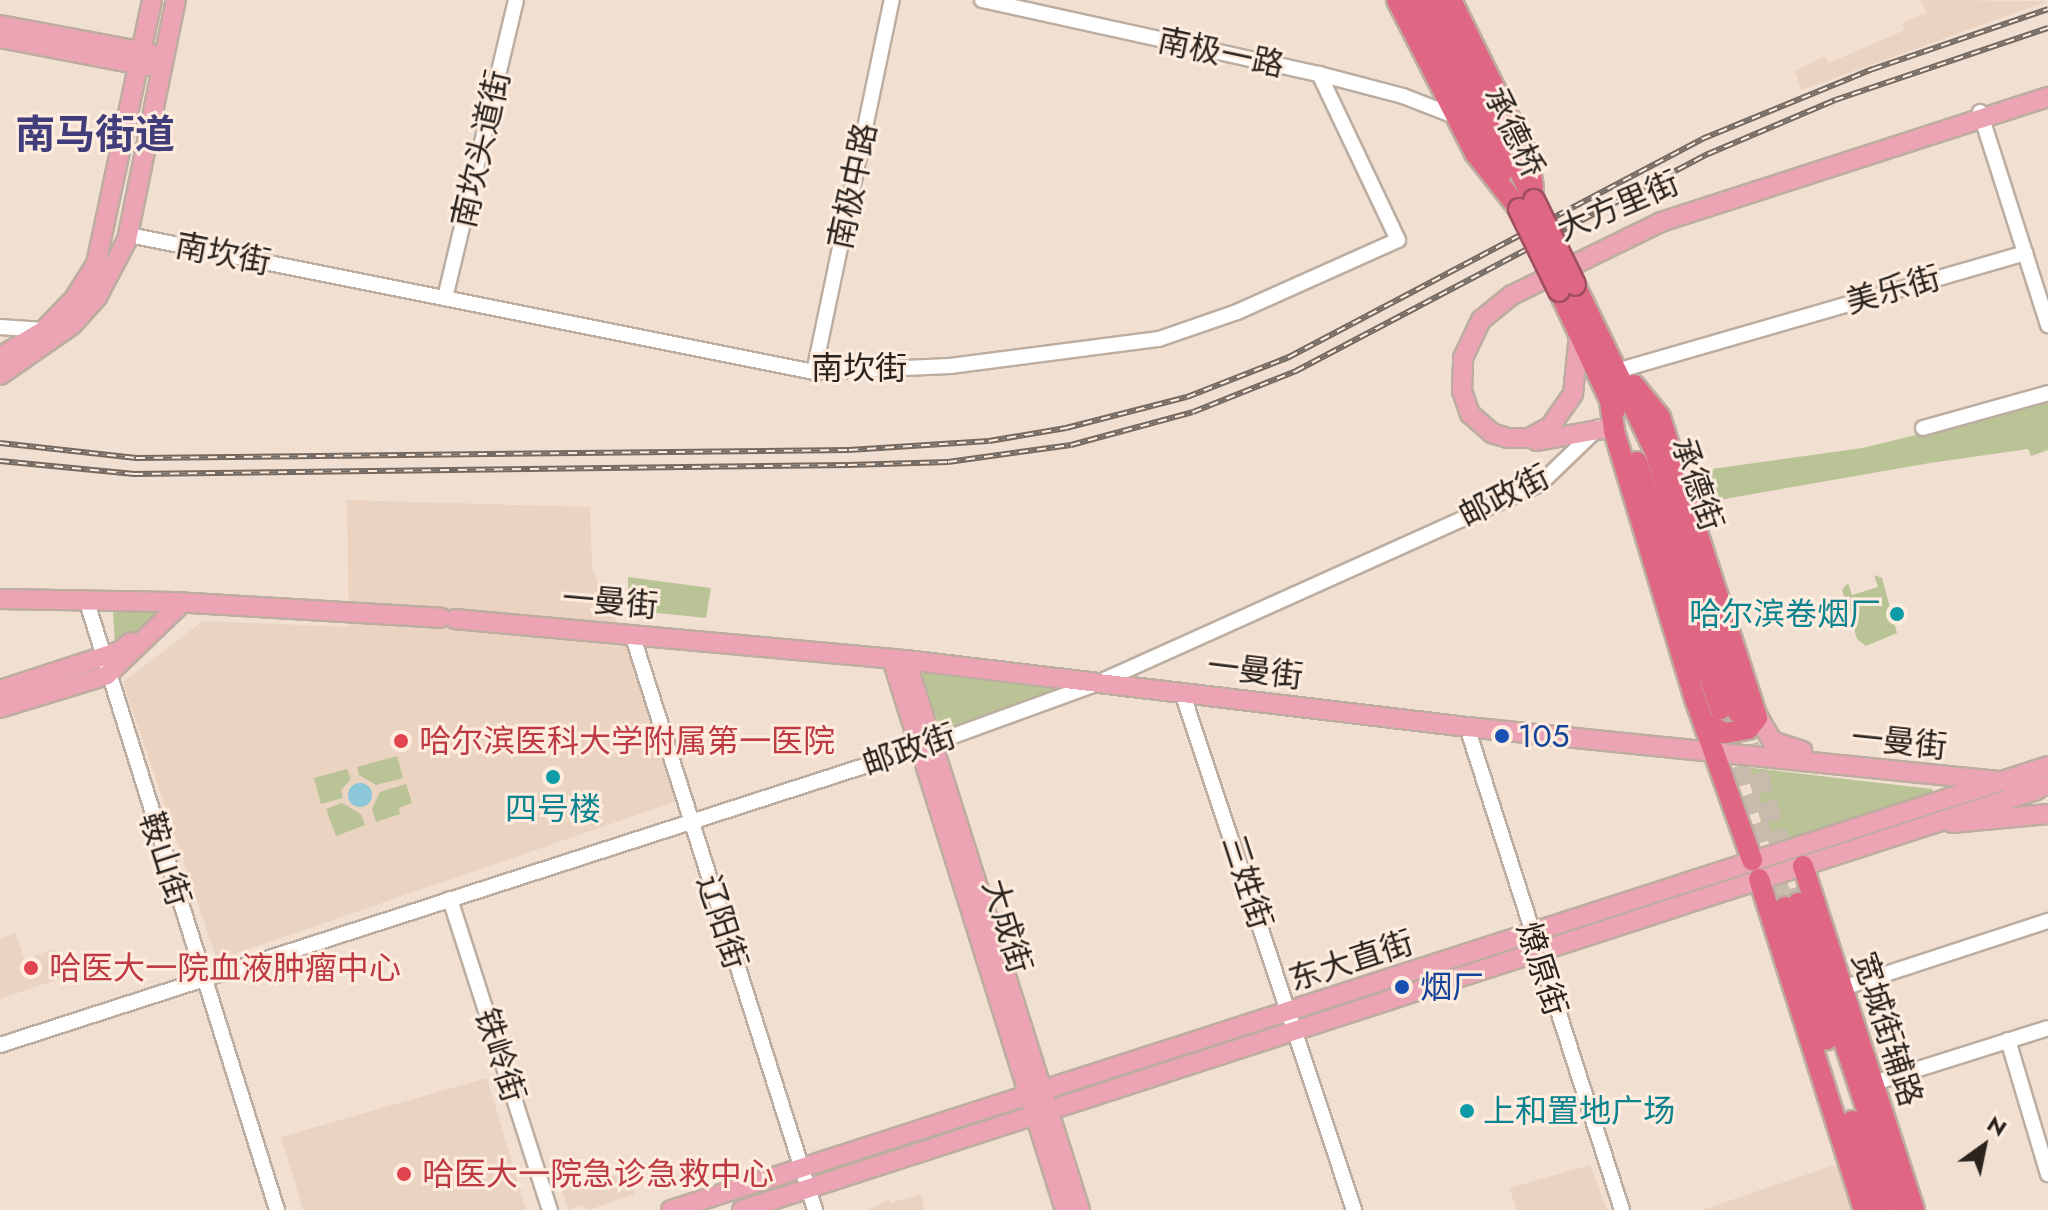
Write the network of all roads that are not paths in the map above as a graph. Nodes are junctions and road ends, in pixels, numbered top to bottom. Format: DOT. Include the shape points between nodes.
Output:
graph roads {
  1 [pos="152,0"];
  2 [pos="176,0"];
  3 [pos="516,0"];
  4 [pos="892,0"];
  5 [pos="982,0"];
  6 [pos="1397,0"];
  7 [pos="1416,0"];
  8 [pos="1448,1"];
  9 [pos="0,25"];
  10 [pos="0,38"];
  11 [pos="139,58"];
  12 [pos="163,62"];
  13 [pos="1319,74"];
  14 [pos="2048,90"];
  15 [pos="2048,97"];
  16 [pos="1981,115"];
  17 [pos="1457,117"];
  18 [pos="1526,205"];
  19 [pos="128,237"];
  20 [pos="2025,253"];
  21 [pos="1567,288"];
  22 [pos="445,298"];
  23 [pos="2048,325"];
  24 [pos="0,327"];
  25 [pos="44,330"];
  26 [pos="1579,332"];
  27 [pos="0,357"];
  28 [pos="1620,370"];
  29 [pos="814,372"];
  30 [pos="0,375"];
  31 [pos="1606,393"];
  32 [pos="2048,393"];
  33 [pos="1606,428"];
  34 [pos="1923,428"];
  35 [pos="0,599"];
  36 [pos="86,599"];
  37 [pos="178,602"];
  38 [pos="632,634"];
  39 [pos="899,660"];
  40 [pos="104,666"];
  41 [pos="1093,685"];
  42 [pos="0,690"];
  43 [pos="1182,692"];
  44 [pos="0,708"];
  45 [pos="1730,714"];
  46 [pos="1467,727"];
  47 [pos="926,745"];
  48 [pos="1716,753"];
  49 [pos="2048,766"];
  50 [pos="2028,773"];
  51 [pos="2048,774"];
  52 [pos="1997,782"];
  53 [pos="2048,786"];
  54 [pos="2048,814"];
  55 [pos="690,822"];
  56 [pos="1922,826"];
  57 [pos="1803,866"];
  58 [pos="1756,870"];
  59 [pos="450,899"];
  60 [pos="2048,921"];
  61 [pos="1531,934"];
  62 [pos="1537,954"];
  63 [pos="203,979"];
  64 [pos="1843,988"];
  65 [pos="1290,1013"];
  66 [pos="2048,1028"];
  67 [pos="1297,1032"];
  68 [pos="2008,1040"];
  69 [pos="0,1045"];
  70 [pos="1874,1083"];
  71 [pos="1036,1093"];
  72 [pos="1043,1114"];
  73 [pos="802,1168"];
  74 [pos="2048,1174"];
  75 [pos="808,1189"];
  76 [pos="277,1210"];
  77 [pos="550,1210"];
  78 [pos="671,1210"];
  79 [pos="742,1210"];
  80 [pos="815,1210"];
  81 [pos="1065,1210"];
  82 [pos="1080,1210"];
  83 [pos="1354,1210"];
  84 [pos="1622,1210"];
  85 [pos="1864,1210"];
  86 [pos="1880,1210"];
  87 [pos="1900,1210"];
  88 [pos="1914,1210"];
  1 -- 11 [label="main road"];
  2 -- 12 [label="main road"];
  3 -- 22 [label="street, 南坎头道街"];
  4 -- 29 [label="street, 南极中路"];
  5 -- 13 [label="street, 南极一路"];
  6 -- 17 [label="highway"];
  7 -- 18 [label="highway, 承德桥"];
  8 -- 18 [label="highway, 承德桥"];
  8 -- 18 [label="highway" via="1528,156"];
  9 -- 11 [label="main road"];
  10 -- 11 [label="main road"];
  11 -- 12 [label="main road"];
  11 -- 25 [label="main road" via="96,264 74,299"];
  12 -- 19 [label="main road"];
  13 -- 17 [label="street, 南极一路"];
  13 -- 29 [label="street, 南坎街" via="1398,240 1237,312 1159,339 950,366"];
  14 -- 16 [label="main road, 大方里街"];
  15 -- 16 [label="main road, 大方里街"];
  16 -- 20 [label="street"];
  16 -- 26 [label="main road, 大方里街" via="1661,222 1493,306 1468,343 1462,391 1470,414 1502,437 1523,439 1551,426 1566,412 1579,366"];
  16 -- 33 [label="main road, 大方里街" via="1694,205 1597,243 1485,307 1466,332 1455,374 1459,405 1468,423 1494,440 1519,444"];
  17 -- 18 [label="highway" via="1487,172"];
  18 -- 21 [label="highway, 承德桥, bridge"];
  19 -- 22 [label="street, 南坎街"];
  19 -- 30 [label="main road" via="97,297 72,325"];
  20 -- 23 [label="street"];
  20 -- 28 [label="street, 美乐街"];
  21 -- 26 [label="highway, 承德街"];
  21 -- 28 [label="highway, 承德街"];
  22 -- 29 [label="street, 南坎街"];
  24 -- 25 [label="street"];
  25 -- 27 [label="main road"];
  26 -- 31 [label="highway, 承德街"];
  28 -- 45 [label="highway, 承德街" via="1655,451"];
  31 -- 33 [label="highway"];
  31 -- 45 [label="highway, 承德街" via="1641,471"];
  32 -- 34 [label="street"];
  33 -- 41 [label="street, 邮政街" via="1539,485"];
  33 -- 45 [label="highway"];
  35 -- 36 [label="main road, 一曼街"];
  36 -- 37 [label="main road, 一曼街"];
  36 -- 40 [label="street, 鞍山街"];
  37 -- 38 [label="main road, 一曼街"];
  37 -- 40 [label="main road"];
  38 -- 39 [label="main road, 一曼街"];
  38 -- 55 [label="street, 辽阳街"];
  39 -- 41 [label="main road, 一曼街"];
  39 -- 47 [label="main road, 大成街"];
  40 -- 42 [label="main road"];
  40 -- 44 [label="main road"];
  40 -- 63 [label="street, 鞍山街"];
  41 -- 43 [label="main road, 一曼街"];
  41 -- 47 [label="street, 邮政街"];
  43 -- 46 [label="main road, 一曼街"];
  43 -- 65 [label="street, 三姓街"];
  45 -- 48 [label="highway"];
  45 -- 50 [label="main road, 一曼街" via="1788,749"];
  46 -- 48 [label="main road, 一曼街"];
  46 -- 61 [label="street, 燎原街"];
  47 -- 55 [label="street, 邮政街"];
  47 -- 71 [label="main road, 大成街"];
  48 -- 52 [label="main road, 一曼街"];
  48 -- 58 [label="highway"];
  49 -- 50 [label="main road, 东大直街"];
  50 -- 51 [label="main road, 一曼街"];
  50 -- 52 [label="main road, 东大直街"];
  52 -- 53 [label="main road, 一曼街"];
  52 -- 58 [label="main road, 东大直街"];
  53 -- 56 [label="main road, 东大直街"];
  54 -- 56 [label="main road"];
  55 -- 59 [label="street, 邮政街"];
  55 -- 73 [label="street, 辽阳街"];
  56 -- 57 [label="main road, 东大直街"];
  57 -- 58 [label="main road, 东大直街"];
  57 -- 64 [label="highway, 宽城街辅路"];
  58 -- 61 [label="main road, 东大直街"];
  58 -- 62 [label="main road, 东大直街"];
  58 -- 85 [label="highway"];
  59 -- 63 [label="street, 邮政街"];
  59 -- 77 [label="street, 铁岭街"];
  60 -- 64 [label="street"];
  61 -- 62 [label="street, 燎原街"];
  61 -- 65 [label="main road, 东大直街"];
  62 -- 67 [label="main road, 东大直街"];
  62 -- 84 [label="street, 燎原街"];
  63 -- 69 [label="street, 邮政街"];
  63 -- 76 [label="street, 鞍山街"];
  64 -- 70 [label="highway, 宽城街辅路"];
  65 -- 67 [label="street, 三姓街"];
  65 -- 71 [label="main road, 东大直街"];
  66 -- 68 [label="street"];
  67 -- 72 [label="main road, 东大直街"];
  67 -- 83 [label="street, 三姓街"];
  68 -- 70 [label="street"];
  68 -- 74 [label="street"];
  70 -- 88 [label="highway, 宽城街辅路"];
  71 -- 72 [label="main road, 大成街"];
  71 -- 73 [label="main road, 东大直街"];
  72 -- 75 [label="main road, 东大直街"];
  72 -- 81 [label="main road, 大成街"];
  72 -- 82 [label="main road, 大成街"];
  73 -- 75 [label="street, 辽阳街"];
  73 -- 78 [label="main road, 东大直街"];
  75 -- 79 [label="main road, 东大直街"];
  75 -- 80 [label="street, 辽阳街"];
  86 -- 87 [label="highway" via="1792,905"];
}
